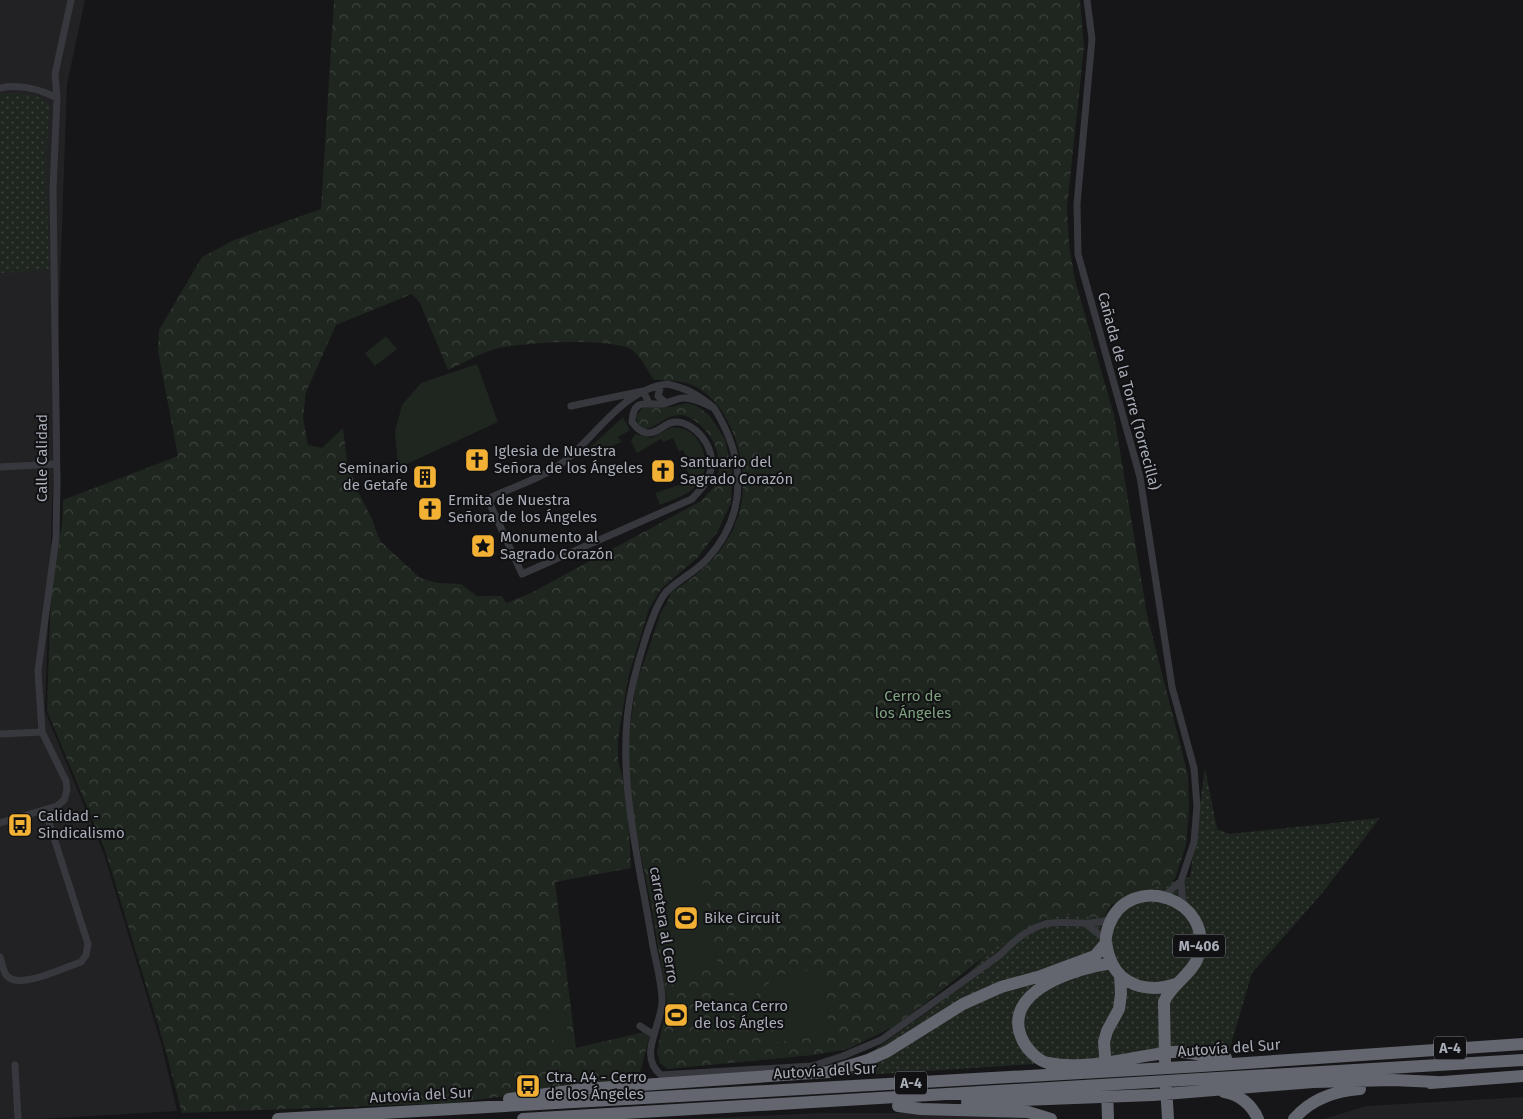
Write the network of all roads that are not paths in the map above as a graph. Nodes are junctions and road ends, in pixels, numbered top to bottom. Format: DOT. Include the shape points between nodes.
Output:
graph roads {
  1 [pos="71,0"];
  2 [pos="1087,0"];
  3 [pos="0,88"];
  4 [pos="57,98"];
  5 [pos="661,385"];
  6 [pos="643,391"];
  7 [pos="649,402"];
  8 [pos="666,403"];
  9 [pos="571,406"];
  10 [pos="714,408"];
  11 [pos="56,464"];
  12 [pos="0,467"];
  13 [pos="42,732"];
  14 [pos="0,734"];
  15 [pos="45,810"];
  16 [pos="0,823"];
  17 [pos="1181,881"];
  18 [pos="1164,896"];
  19 [pos="1182,904"];
  20 [pos="1112,919"];
  21 [pos="1085,924"];
  22 [pos="1105,941"];
  23 [pos="0,957"];
  24 [pos="1112,963"];
  25 [pos="1120,974"];
  26 [pos="1176,984"];
  27 [pos="640,1026"];
  28 [pos="654,1035"];
  29 [pos="1523,1044"];
  30 [pos="1378,1053"];
  31 [pos="1523,1060"];
  32 [pos="15,1065"];
  33 [pos="1523,1076"];
  34 [pos="1437,1082"];
  35 [pos="1209,1091"];
  36 [pos="750,1106"];
  37 [pos="898,1106"];
  38 [pos="444,1110"];
  39 [pos="18,1119"];
  40 [pos="278,1119"];
  41 [pos="523,1119"];
  42 [pos="1051,1119"];
  43 [pos="1108,1119"];
  44 [pos="1168,1119"];
  45 [pos="1258,1119"];
  46 [pos="1294,1119"];
  1 -- 4 [label="street, Calle Calidad" via="55,74"];
  2 -- 17 [label="street, Cañada de la Torre (Torrecilla)" via="1092,38 1077,204 1078,254 1140,477 1172,687 1194,768 1197,806 1194,842"];
  3 -- 4 [label="street" via="14,86 44,91"];
  4 -- 11 [label="street, Calle Calidad" via="53,189"];
  5 -- 6 [label="street"];
  5 -- 8 [label="street" via="658,396"];
  5 -- 10 [label="street" via="681,387 700,395"];
  6 -- 7 [label="street"];
  6 -- 7 [label="street" via="621,407 558,466 492,497 490,504 522,574 692,499 703,487 710,472 710,452 704,437 683,423 671,422 656,432 642,432 632,422 632,413 637,406"];
  6 -- 9 [label="street"];
  7 -- 8 [label="street"];
  8 -- 10 [label="street" via="684,398"];
  10 -- 28 [label="street, carretera al Cerro" via="732,443 739,469 739,494 726,532 709,558 667,591 656,611 633,683 627,726 627,785 662,1001"];
  11 -- 12 [label="street"];
  11 -- 13 [label="street, Calle Calidad" via="56,538 38,671"];
  13 -- 14 [label="street"];
  13 -- 15 [label="street, Calle Calidad" via="66,780 67,790 64,800"];
  15 -- 16 [label="street, Calle Calidad"];
  15 -- 23 [label="street" via="88,944 86,955 80,962 26,981 16,981 6,975"];
  17 -- 18 [label="street"];
  17 -- 19 [label="street, Cañada de la Torre (Torrecilla)"];
  18 -- 19 [label="highway"];
  18 -- 20 [label="highway" via="1136,898 1120,908"];
  19 -- 26 [label="highway, M-406" via="1193,916 1199,930 1198,956 1192,968"];
  20 -- 21 [label="street"];
  20 -- 22 [label="highway"];
  21 -- 22 [label="street"];
  21 -- 28 [label="street, carretera al Cerro" via="1045,924 1013,940 1000,955 881,1040 812,1066 661,1075 653,1069 650,1058"];
  22 -- 24 [label="highway"];
  22 -- 38 [label="highway" via="1095,956 1001,987 963,1004 888,1051 828,1072 584,1089 479,1102"];
  24 -- 25 [label="highway"];
  24 -- 30 [label="highway" via="1089,967 1043,985 1028,998 1020,1016 1019,1029 1028,1049 1036,1057 1046,1063 1100,1064 1175,1052 1217,1058"];
  25 -- 26 [label="highway" via="1139,986 1163,988"];
  25 -- 43 [label="highway" via="1122,994 1119,1009 1104,1042"];
  26 -- 44 [label="highway, M-406" via="1164,1002"];
  27 -- 28 [label="street"];
  29 -- 30 [label="highway, Autovía del Sur / A-4"];
  30 -- 38 [label="highway, Autovía del Sur / A-4"];
  31 -- 36 [label="highway, Autovía del Sur / A-4"];
  32 -- 39 [label="street"];
  33 -- 34 [label="highway, A-4"];
  34 -- 35 [label="highway" via="1313,1082"];
  34 -- 46 [label="highway" via="1345,1090 1325,1096 1302,1109"];
  35 -- 37 [label="highway"];
  35 -- 45 [label="highway" via="1238,1096 1255,1111"];
  36 -- 37 [label="highway" via="781,1111"];
  36 -- 41 [label="highway, Autovía del Sur / A-4"];
  37 -- 42 [label="highway" via="1028,1112"];
  38 -- 40 [label="highway, Autovía del Sur / A-4"];
}
